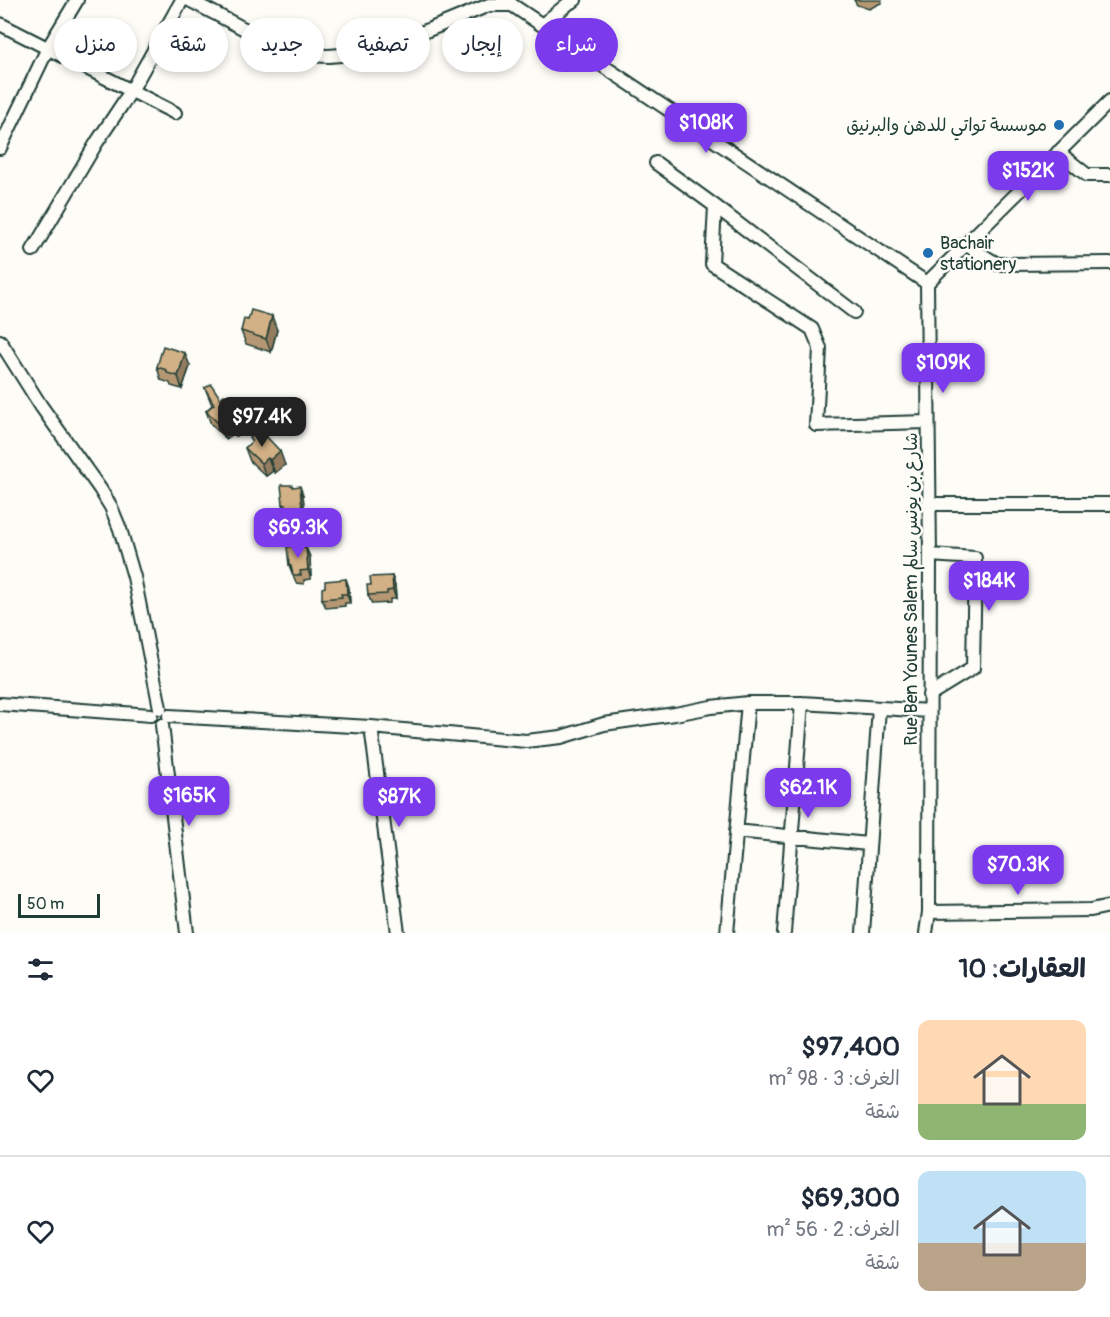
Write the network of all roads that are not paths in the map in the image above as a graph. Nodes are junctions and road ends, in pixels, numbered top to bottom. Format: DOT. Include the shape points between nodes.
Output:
graph roads {
  1 [pos="76,0"];
  2 [pos="182,0"];
  3 [pos="189,0"];
  4 [pos="474,0"];
  5 [pos="574,0"];
  6 [pos="510,2"];
  7 [pos="465,14"];
  8 [pos="551,18"];
  9 [pos="535,20"];
  10 [pos="0,24"];
  11 [pos="48,48"];
  12 [pos="612,72"];
  13 [pos="131,91"];
  14 [pos="1110,101"];
  15 [pos="175,112"];
  16 [pos="0,148"];
  17 [pos="1058,152"];
  18 [pos="656,163"];
  19 [pos="1110,175"];
  20 [pos="716,206"];
  21 [pos="965,244"];
  22 [pos="33,250"];
  23 [pos="1110,263"];
  24 [pos="927,283"];
  25 [pos="855,312"];
  26 [pos="0,341"];
  27 [pos="928,422"];
  28 [pos="928,504"];
  29 [pos="1110,504"];
  30 [pos="930,555"];
  31 [pos="929,695"];
  32 [pos="801,703"];
  33 [pos="0,704"];
  34 [pos="748,704"];
  35 [pos="879,708"];
  36 [pos="929,711"];
  37 [pos="160,716"];
  38 [pos="370,727"];
  39 [pos="736,831"];
  40 [pos="792,836"];
  41 [pos="868,844"];
  42 [pos="1110,906"];
  43 [pos="929,912"];
  44 [pos="187,933"];
  45 [pos="398,933"];
  46 [pos="727,933"];
  47 [pos="784,933"];
  48 [pos="863,933"];
  49 [pos="926,933"];
  1 -- 11 [label="street"];
  2 -- 13 [label="street"];
  3 -- 7 [label="street" via="277,46 303,55 329,56 387,47"];
  4 -- 7 [label="street"];
  5 -- 8 [label="street"];
  6 -- 7 [label="street"];
  6 -- 9 [label="street"];
  10 -- 11 [label="street"];
  11 -- 13 [label="street"];
  11 -- 16 [label="street"];
  12 -- 24 [label="street"];
  13 -- 15 [label="street"];
  13 -- 22 [label="street"];
  14 -- 17 [label="street"];
  17 -- 19 [label="street" via="1087,175"];
  17 -- 21 [label="street"];
  18 -- 20 [label="street"];
  20 -- 25 [label="street"];
  20 -- 27 [label="street" via="712,264 812,329 820,348 816,425"];
  21 -- 23 [label="street" via="997,264"];
  21 -- 24 [label="street"];
  24 -- 27 [label="street, Rue Ben Younes Salem شارع بن يونس سالم"];
  26 -- 37 [label="street" via="111,507 135,577"];
  27 -- 28 [label="street, Rue Ben Younes Salem شارع بن يونس سالم"];
  28 -- 29 [label="street"];
  28 -- 30 [label="street, Rue Ben Younes Salem شارع بن يونس سالم"];
  30 -- 31 [label="street, Rue Ben Younes Salem شارع بن يونس سالم"];
  30 -- 31 [label="street" via="975,558 973,668"];
  31 -- 36 [label="street, Rue Ben Younes Salem شارع بن يونس سالم"];
  32 -- 34 [label="street"];
  32 -- 35 [label="street"];
  32 -- 40 [label="street"];
  33 -- 37 [label="street"];
  34 -- 38 [label="street" via="604,724 561,737 526,741"];
  34 -- 39 [label="street"];
  35 -- 36 [label="street"];
  35 -- 41 [label="street"];
  36 -- 43 [label="street, Rue Ben Younes Salem شارع بن يونس سالم"];
  37 -- 38 [label="street"];
  37 -- 44 [label="street"];
  38 -- 45 [label="street"];
  39 -- 40 [label="street"];
  39 -- 46 [label="street"];
  40 -- 41 [label="street"];
  40 -- 47 [label="street"];
  41 -- 48 [label="street"];
  42 -- 43 [label="street" via="1091,910"];
  43 -- 49 [label="street, Rue Ben Younes Salem شارع بن يونس سالم"];
}
